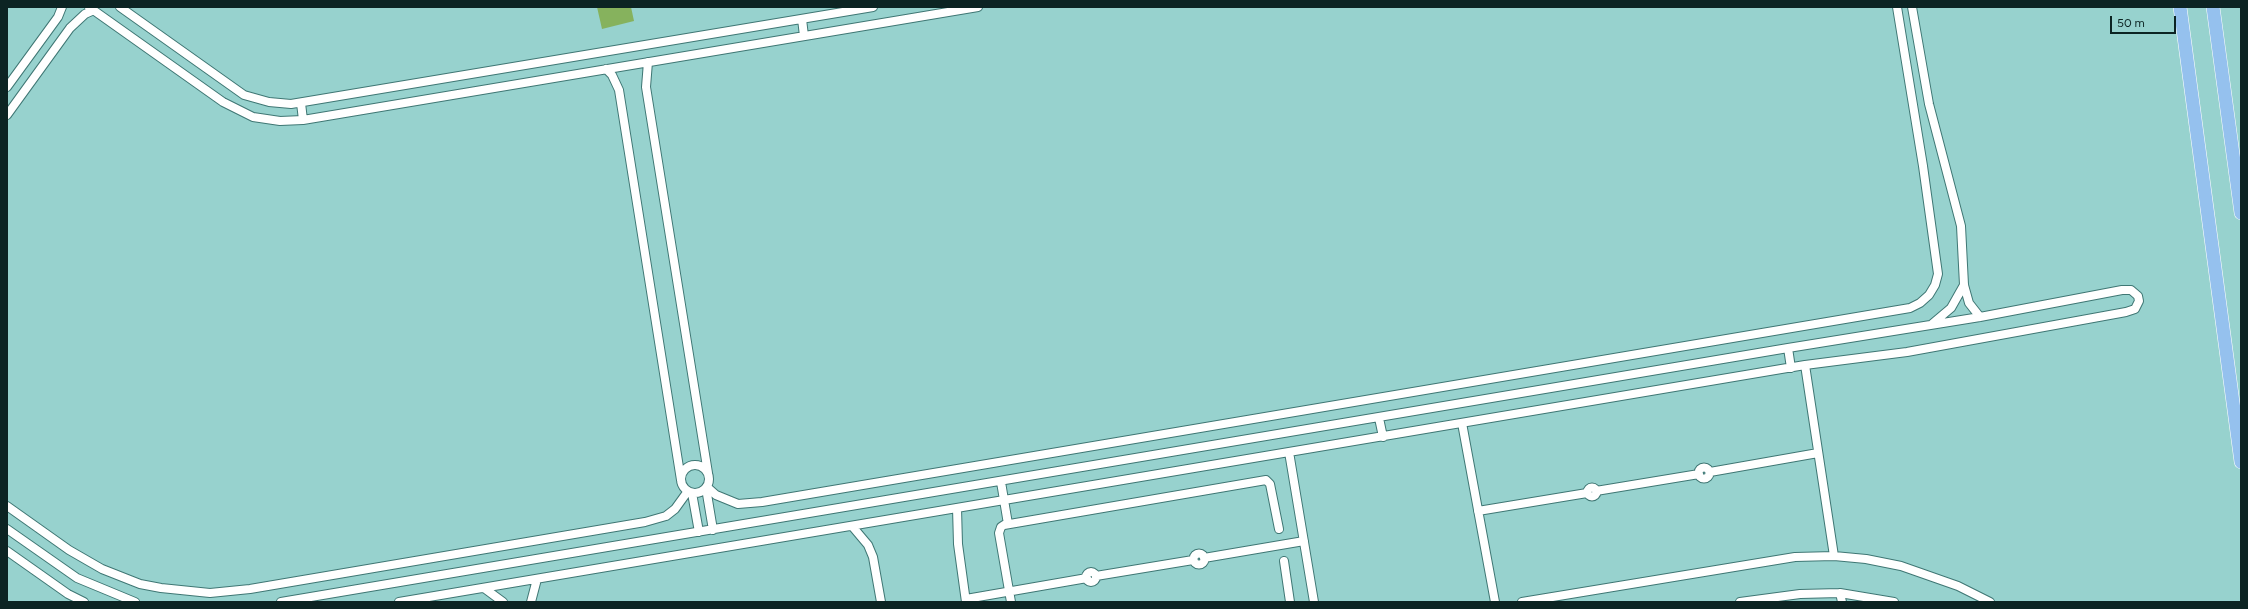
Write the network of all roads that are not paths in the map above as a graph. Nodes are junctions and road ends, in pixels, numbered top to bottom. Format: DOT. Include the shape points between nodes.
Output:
graph roads {
  1 [pos="62,7"];
  2 [pos="120,7"];
  3 [pos="873,7"];
  4 [pos="978,7"];
  5 [pos="1897,7"];
  6 [pos="1912,7"];
  7 [pos="2180,7"];
  8 [pos="2213,7"];
  9 [pos="92,9"];
  10 [pos="802,19"];
  11 [pos="804,36"];
  12 [pos="648,62"];
  13 [pos="606,69"];
  14 [pos="7,87"];
  15 [pos="301,103"];
  16 [pos="7,115"];
  17 [pos="303,120"];
  18 [pos="2241,213"];
  19 [pos="1964,285"];
  20 [pos="1980,317"];
  21 [pos="1931,325"];
  22 [pos="1788,348"];
  23 [pos="1805,365"];
  24 [pos="1791,368"];
  25 [pos="1380,418"];
  26 [pos="1462,423"];
  27 [pos="1383,437"];
  28 [pos="1289,452"];
  29 [pos="1818,453"];
  30 [pos="2241,462"];
  31 [pos="708,473"];
  32 [pos="681,480"];
  33 [pos="1001,482"];
  34 [pos="706,488"];
  35 [pos="690,492"];
  36 [pos="1004,500"];
  37 [pos="7,506"];
  38 [pos="957,508"];
  39 [pos="1478,512"];
  40 [pos="1008,524"];
  41 [pos="852,526"];
  42 [pos="7,529"];
  43 [pos="1279,529"];
  44 [pos="713,530"];
  45 [pos="699,532"];
  46 [pos="1304,541"];
  47 [pos="7,551"];
  48 [pos="1834,556"];
  49 [pos="1284,561"];
  50 [pos="537,579"];
  51 [pos="484,588"];
  52 [pos="1009,592"];
  53 [pos="1578,592"];
  54 [pos="1840,593"];
  55 [pos="966,600"];
  56 [pos="84,602"];
  57 [pos="135,602"];
  58 [pos="281,602"];
  59 [pos="399,602"];
  60 [pos="503,602"];
  61 [pos="530,602"];
  62 [pos="881,602"];
  63 [pos="1011,602"];
  64 [pos="1290,602"];
  65 [pos="1314,602"];
  66 [pos="1495,602"];
  67 [pos="1522,602"];
  68 [pos="1580,602"];
  69 [pos="1740,602"];
  70 [pos="1842,602"];
  71 [pos="1894,602"];
  72 [pos="1990,602"];
  1 -- 14 [label="street" via="58,17"];
  2 -- 15 [label="street" via="244,94 269,102"];
  3 -- 10 [label="street"];
  4 -- 11 [label="street"];
  5 -- 34 [label="street" via="1938,274 1929,295 1910,308 762,502 732,502"];
  6 -- 19 [label="street" via="1929,104 1960,220"];
  7 -- 30 [label="main road"];
  8 -- 18 [label="main road"];
  9 -- 16 [label="street" via="73,24"];
  9 -- 17 [label="street" via="238,111 269,120"];
  10 -- 11 [label="street"];
  10 -- 15 [label="street"];
  11 -- 12 [label="street"];
  12 -- 13 [label="street"];
  12 -- 31 [label="street" via="646,87"];
  13 -- 17 [label="street"];
  13 -- 32 [label="street" via="619,90"];
  15 -- 17 [label="street"];
  19 -- 20 [label="street" via="1969,303"];
  19 -- 21 [label="street" via="1951,308"];
  20 -- 21 [label="street"];
  20 -- 23 [label="street" via="2126,290 2135,293 2139,301 2131,311 2096,318 1907,352"];
  21 -- 22 [label="street"];
  22 -- 24 [label="street"];
  22 -- 25 [label="street"];
  23 -- 24 [label="street"];
  23 -- 29 [label="street"];
  24 -- 26 [label="street"];
  25 -- 27 [label="street"];
  25 -- 33 [label="street"];
  26 -- 27 [label="street"];
  26 -- 39 [label="street"];
  27 -- 28 [label="street"];
  28 -- 36 [label="street"];
  28 -- 46 [label="street"];
  29 -- 39 [label="street" via="1710,472 1705,478 1699,474 1596,491 1593,496 1587,493"];
  29 -- 48 [label="street"];
  31 -- 32 [label="street" via="701,466 692,465 684,470"];
  31 -- 34 [label="street"];
  32 -- 35 [label="street"];
  33 -- 36 [label="street"];
  33 -- 44 [label="street"];
  34 -- 35 [label="street" via="697,493"];
  34 -- 44 [label="street"];
  35 -- 37 [label="street" via="666,516 645,522 250,589 210,593 161,588 114,574 74,554"];
  35 -- 45 [label="street"];
  36 -- 38 [label="street"];
  36 -- 40 [label="street"];
  38 -- 41 [label="street"];
  38 -- 55 [label="street"];
  39 -- 66 [label="street"];
  40 -- 43 [label="street" via="1266,480 1270,484"];
  40 -- 52 [label="street" via="1001,527 999,533"];
  41 -- 50 [label="street"];
  41 -- 62 [label="street" via="868,545 873,557"];
  42 -- 57 [label="street" via="77,578"];
  44 -- 45 [label="street"];
  45 -- 58 [label="street"];
  46 -- 52 [label="street" via="1204,558 1203,564 1200,565 1194,560 1096,576 1092,582 1087,578"];
  46 -- 65 [label="street"];
  47 -- 56 [label="street" via="68,594"];
  48 -- 53 [label="street" via="1795,557"];
  48 -- 72 [label="street" via="1901,566 1958,586"];
  49 -- 64 [label="street"];
  50 -- 51 [label="street"];
  50 -- 61 [label="street"];
  51 -- 59 [label="street"];
  51 -- 60 [label="street"];
  52 -- 55 [label="street"];
  52 -- 63 [label="street"];
  53 -- 67 [label="street"];
  53 -- 68 [label="street"];
  54 -- 69 [label="street" via="1800,594"];
  54 -- 70 [label="street"];
  54 -- 71 [label="street"];
}
